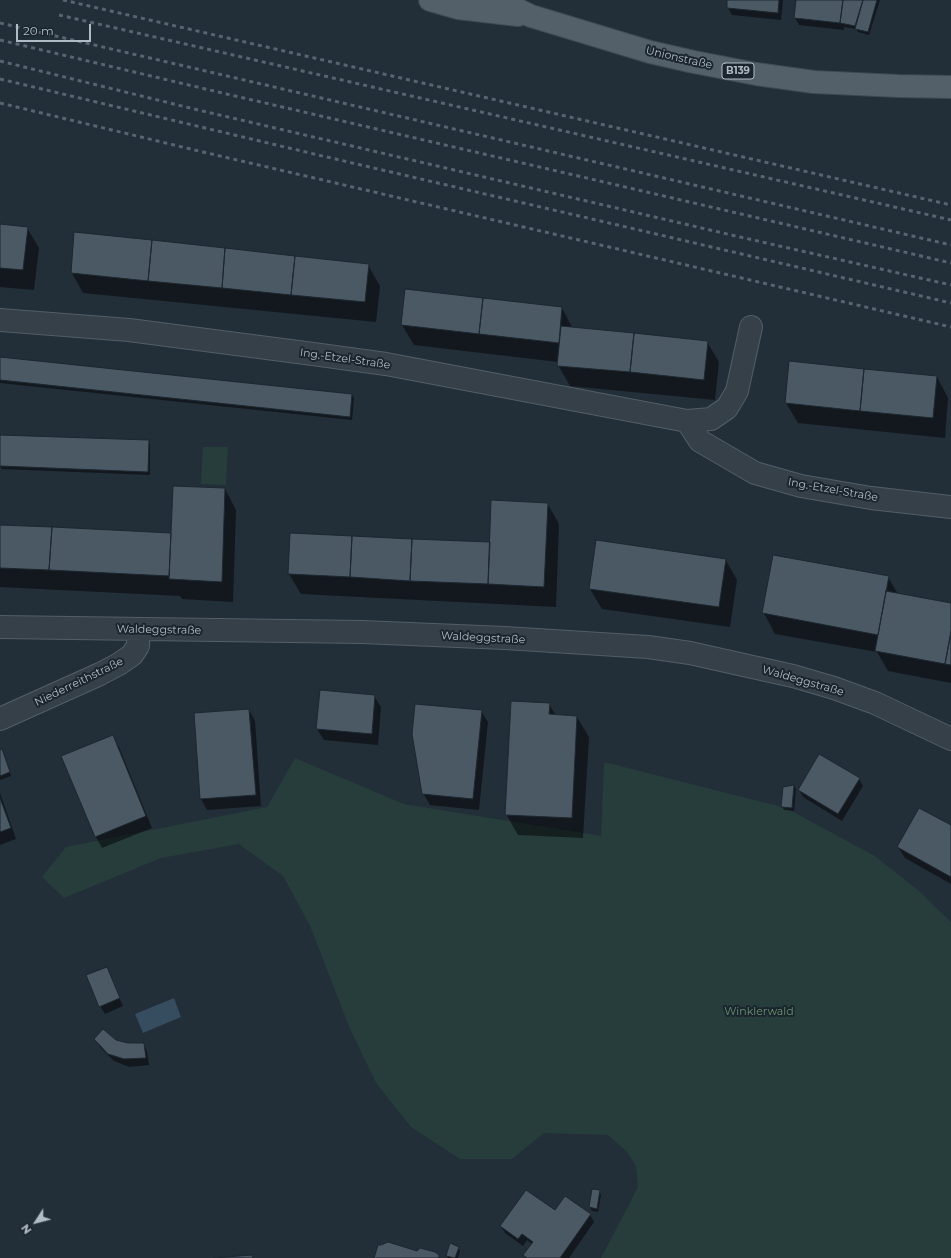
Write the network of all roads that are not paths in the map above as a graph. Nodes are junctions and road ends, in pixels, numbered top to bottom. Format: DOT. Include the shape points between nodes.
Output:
graph roads {
  1 [pos="430,0"];
  2 [pos="498,0"];
  3 [pos="531,16"];
  4 [pos="951,87"];
  5 [pos="0,320"];
  6 [pos="751,327"];
  7 [pos="687,421"];
  8 [pos="951,507"];
  9 [pos="0,627"];
  10 [pos="138,630"];
  11 [pos="0,719"];
  12 [pos="951,739"];
  1 -- 3 [label="main road, Unionstraße / B139" via="458,8"];
  2 -- 3 [label="main road, Unionstraße / B139"];
  3 -- 4 [label="main road, Unionstraße / B139" via="650,52 756,74 814,82"];
  5 -- 7 [label="street, Ing.-Etzel-Straße" via="129,330 320,355 394,366"];
  6 -- 7 [label="street, Ing.-Etzel-Straße" via="737,391 726,408 711,419"];
  7 -- 8 [label="street, Ing.-Etzel-Straße" via="700,442 755,473 801,486 871,498"];
  9 -- 10 [label="street, Waldeggstraße"];
  10 -- 11 [label="street, Niederreithstraße" via="138,646 132,655 119,664"];
  10 -- 12 [label="street, Waldeggstraße" via="362,632 648,647 690,653 834,688 874,703"];
}
